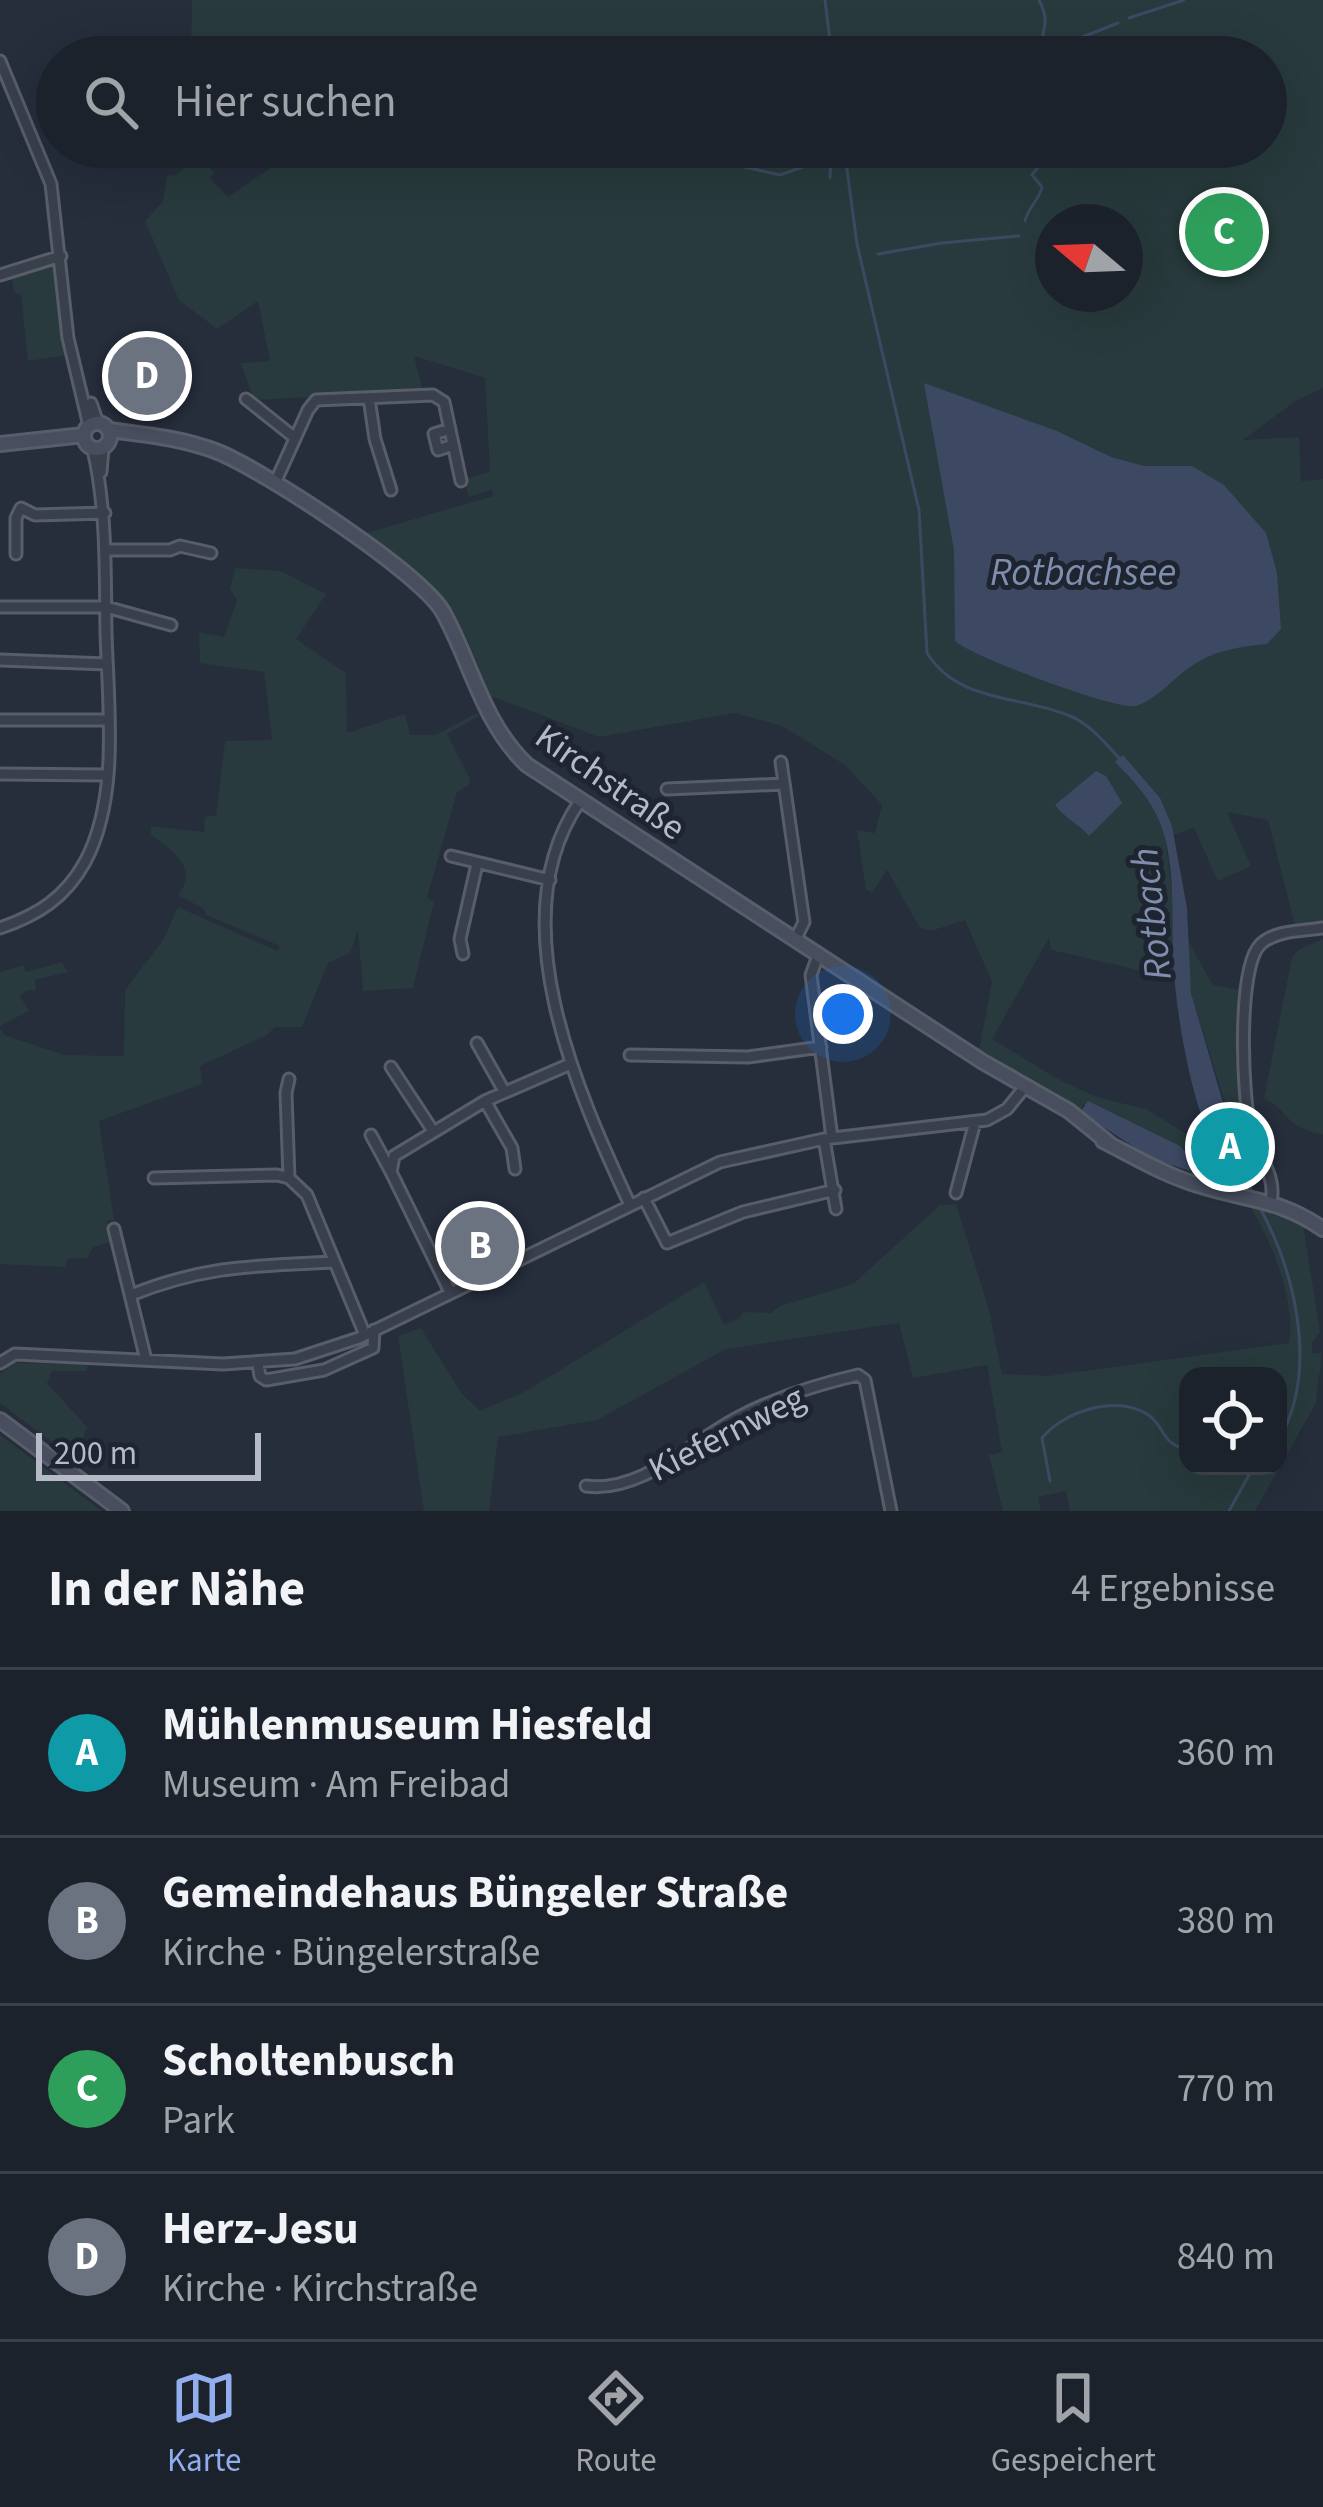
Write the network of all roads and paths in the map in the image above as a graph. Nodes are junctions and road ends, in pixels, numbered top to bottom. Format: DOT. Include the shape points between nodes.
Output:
graph roads {
  1 [pos="0,61"];
  2 [pos="36,148"];
  3 [pos="44,168"];
  4 [pos="61,256"];
  5 [pos="0,275"];
  6 [pos="369,398"];
  7 [pos="246,400"];
  8 [pos="97,437"];
  9 [pos="295,438"];
  10 [pos="0,444"];
  11 [pos="461,481"];
  12 [pos="275,483"];
  13 [pos="391,490"];
  14 [pos="105,513"];
  15 [pos="106,550"];
  16 [pos="211,553"];
  17 [pos="16,554"];
  18 [pos="0,607"];
  19 [pos="106,607"];
  20 [pos="171,625"];
  21 [pos="0,660"];
  22 [pos="107,664"];
  23 [pos="0,720"];
  24 [pos="108,720"];
  25 [pos="781,762"];
  26 [pos="0,774"];
  27 [pos="105,775"];
  28 [pos="784,784"];
  29 [pos="667,789"];
  30 [pos="580,801"];
  31 [pos="451,856"];
  32 [pos="477,864"];
  33 [pos="550,880"];
  34 [pos="0,928"];
  35 [pos="1323,928"];
  36 [pos="796,940"];
  37 [pos="463,954"];
  38 [pos="818,956"];
  39 [pos="477,1043"];
  40 [pos="820,1047"];
  41 [pos="631,1055"];
  42 [pos="568,1065"];
  43 [pos="391,1067"];
  44 [pos="290,1078"];
  45 [pos="1024,1088"];
  46 [pos="504,1091"];
  47 [pos="485,1101"];
  48 [pos="975,1122"];
  49 [pos="433,1131"];
  50 [pos="371,1135"];
  51 [pos="828,1139"];
  52 [pos="515,1169"];
  53 [pos="392,1172"];
  54 [pos="154,1178"];
  55 [pos="289,1178"];
  56 [pos="835,1190"];
  57 [pos="956,1193"];
  58 [pos="644,1198"];
  59 [pos="1267,1200"];
  60 [pos="630,1205"];
  61 [pos="836,1209"];
  62 [pos="114,1229"];
  63 [pos="1323,1229"];
  64 [pos="334,1262"];
  65 [pos="450,1292"];
  66 [pos="131,1295"];
  67 [pos="370,1332"];
  68 [pos="146,1360"];
  69 [pos="0,1363"];
  70 [pos="258,1364"];
  71 [pos="0,1420"];
  72 [pos="586,1486"];
  73 [pos="122,1511"];
  74 [pos="891,1511"];
  1 -- 2 [label="street"];
  3 -- 4 [label="street"];
  4 -- 5 [label="street"];
  4 -- 8 [label="street" via="68,338"];
  6 -- 9 [label="street" via="316,400"];
  6 -- 11 [label="street" via="433,395 444,402"];
  6 -- 13 [label="street"];
  7 -- 9 [label="street"];
  8 -- 10 [label="street, Kirchstraße"];
  8 -- 12 [label="street, Kirchstraße" via="149,435 215,451"];
  8 -- 14 [label="street"];
  9 -- 12 [label="street"];
  12 -- 30 [label="street, Kirchstraße" via="429,593 503,740"];
  14 -- 15 [label="street"];
  14 -- 17 [label="street" via="35,515 21,508"];
  15 -- 16 [label="street" via="180,546"];
  15 -- 19 [label="street"];
  18 -- 19 [label="street"];
  19 -- 20 [label="street"];
  19 -- 22 [label="street"];
  21 -- 22 [label="street"];
  22 -- 24 [label="street"];
  23 -- 24 [label="street"];
  24 -- 27 [label="street"];
  25 -- 28 [label="street"];
  26 -- 27 [label="street"];
  27 -- 34 [label="street" via="94,839 75,878 50,906"];
  28 -- 29 [label="street"];
  28 -- 36 [label="street" via="804,922"];
  30 -- 33 [label="street"];
  30 -- 36 [label="street, Kirchstraße"];
  31 -- 32 [label="street"];
  32 -- 33 [label="street"];
  32 -- 37 [label="street"];
  33 -- 42 [label="street" via="544,920"];
  35 -- 59 [label="street" via="1272,937 1255,952 1245,1065 1250,1127 1272,1177"];
  36 -- 38 [label="street, Kirchstraße"];
  38 -- 40 [label="street" via="811,974"];
  38 -- 45 [label="street, Kirchstraße"];
  39 -- 46 [label="street"];
  40 -- 41 [label="street" via="748,1057"];
  40 -- 51 [label="street"];
  42 -- 46 [label="street"];
  42 -- 60 [label="street"];
  43 -- 49 [label="street"];
  44 -- 55 [label="street"];
  45 -- 48 [label="street" via="998,1115"];
  45 -- 59 [label="street, Kirchstraße" via="1164,1174"];
  46 -- 47 [label="street"];
  47 -- 49 [label="street"];
  47 -- 52 [label="street"];
  48 -- 51 [label="street"];
  48 -- 57 [label="street"];
  49 -- 53 [label="street" via="394,1156"];
  50 -- 53 [label="street"];
  51 -- 56 [label="street"];
  51 -- 58 [label="street" via="720,1162"];
  53 -- 65 [label="street"];
  54 -- 55 [label="street"];
  55 -- 64 [label="street" via="307,1196"];
  56 -- 58 [label="street" via="743,1212 667,1243"];
  56 -- 61 [label="street"];
  58 -- 60 [label="street"];
  59 -- 63 [label="street, Kirchstraße"];
  60 -- 65 [label="street"];
  62 -- 66 [label="street"];
  64 -- 66 [label="street" via="206,1270"];
  64 -- 67 [label="street"];
  65 -- 67 [label="street"];
  66 -- 68 [label="street"];
  67 -- 70 [label="street"];
  67 -- 70 [label="street" via="373,1348 324,1370 266,1380"];
  68 -- 69 [label="street" via="15,1354"];
  68 -- 70 [label="street"];
  71 -- 73 [label="street"];
  72 -- 74 [label="street, Kiefernweg" via="604,1489 644,1475 736,1418 857,1375 865,1380"];
}
